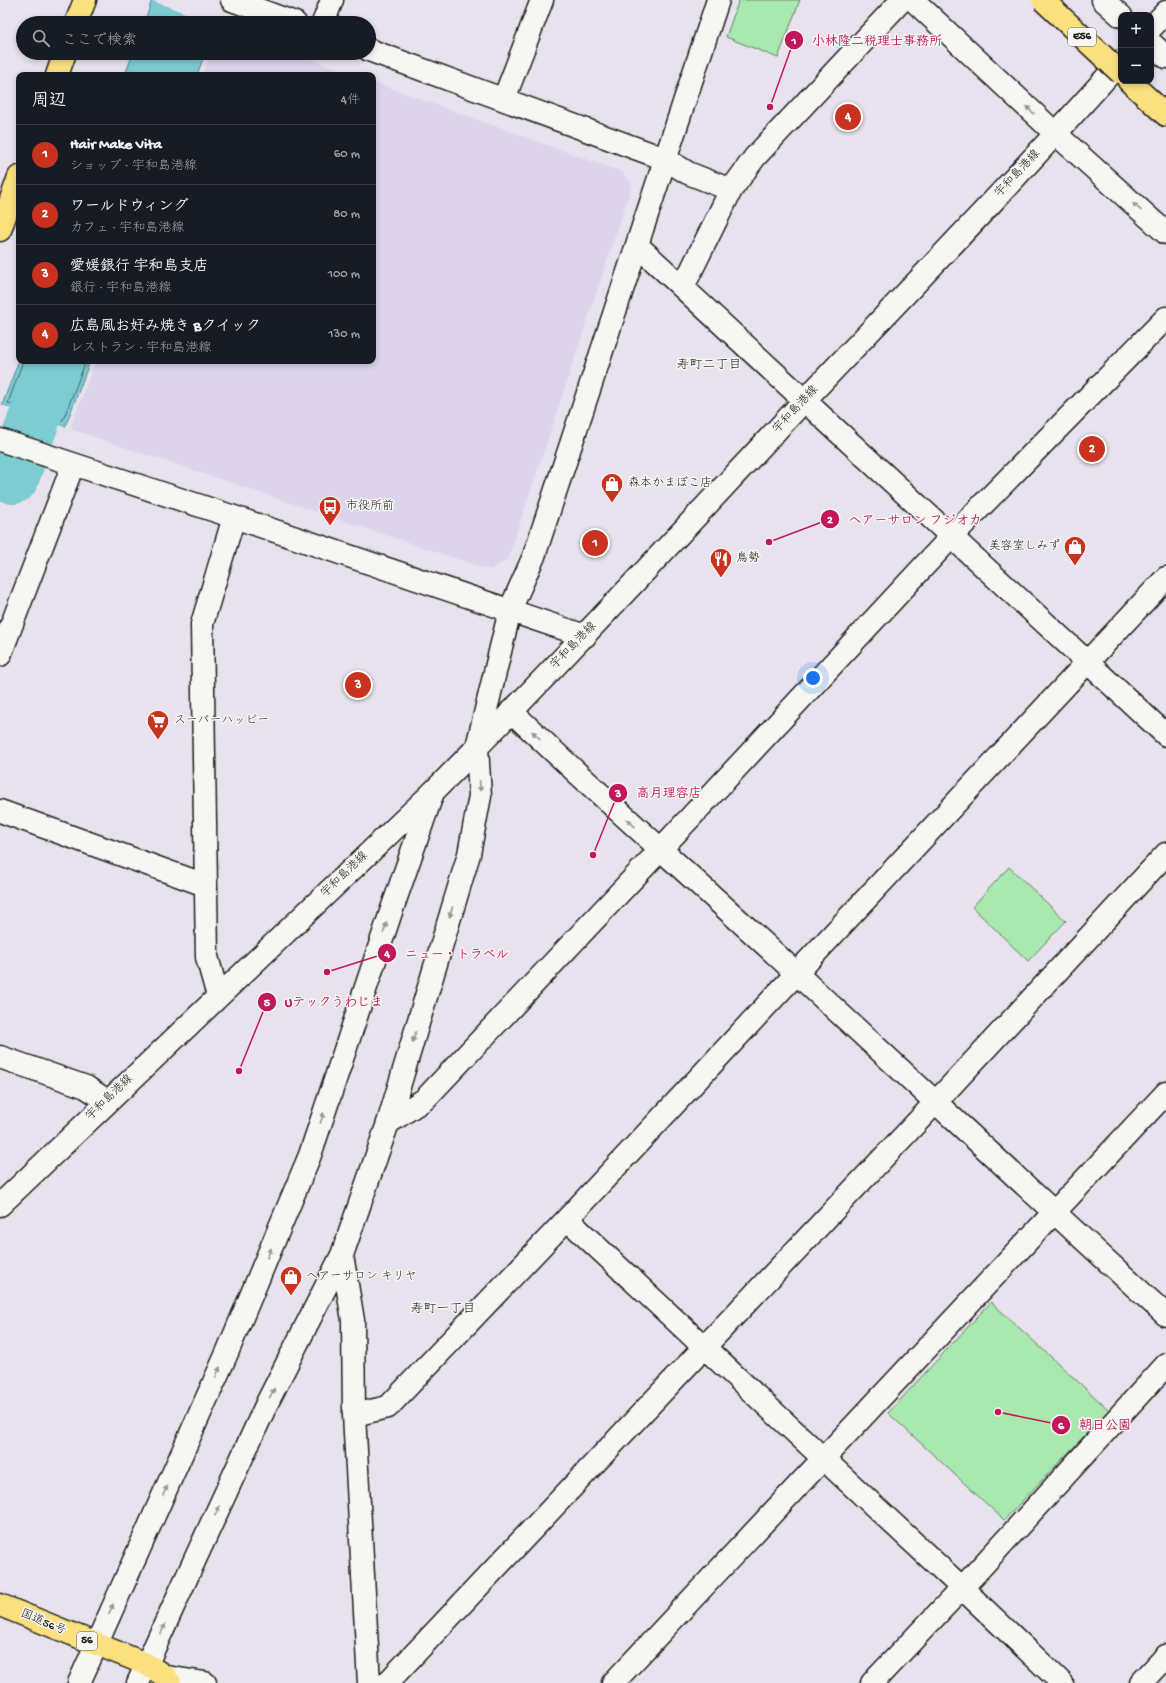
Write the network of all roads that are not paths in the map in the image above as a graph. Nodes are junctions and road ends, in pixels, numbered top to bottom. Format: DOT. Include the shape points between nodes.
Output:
graph roads {
  1 [pos="85,0"];
  2 [pos="232,0"];
  3 [pos="332,0"];
  4 [pos="542,0"];
  5 [pos="718,0"];
  6 [pos="902,0"];
  7 [pos="914,0"];
  8 [pos="1043,0"];
  9 [pos="1104,0"];
  10 [pos="1166,12"];
  11 [pos="1118,13"];
  12 [pos="79,16"];
  13 [pos="276,16"];
  14 [pos="326,16"];
  15 [pos="1154,25"];
  16 [pos="1154,46"];
  17 [pos="376,53"];
  18 [pos="1166,57"];
  19 [pos="62,60"];
  20 [pos="1118,64"];
  21 [pos="1118,70"];
  22 [pos="58,72"];
  23 [pos="1132,84"];
  24 [pos="504,99"];
  25 [pos="1166,115"];
  26 [pos="1056,134"];
  27 [pos="665,159"];
  28 [pos="16,185"];
  29 [pos="731,190"];
  30 [pos="0,230"];
  31 [pos="1166,233"];
  32 [pos="638,246"];
  33 [pos="683,287"];
  34 [pos="1166,318"];
  35 [pos="804,401"];
  36 [pos="0,440"];
  37 [pos="64,462"];
  38 [pos="234,517"];
  39 [pos="952,536"];
  40 [pos="1166,578"];
  41 [pos="510,610"];
  42 [pos="585,636"];
  43 [pos="0,655"];
  44 [pos="1088,661"];
  45 [pos="511,712"];
  46 [pos="1166,734"];
  47 [pos="477,747"];
  48 [pos="433,792"];
  49 [pos="0,811"];
  50 [pos="660,850"];
  51 [pos="1166,854"];
  52 [pos="205,885"];
  53 [pos="797,973"];
  54 [pos="218,996"];
  55 [pos="0,1057"];
  56 [pos="1166,1094"];
  57 [pos="107,1101"];
  58 [pos="935,1103"];
  59 [pos="388,1123"];
  60 [pos="0,1204"];
  61 [pos="1053,1212"];
  62 [pos="567,1219"];
  63 [pos="342,1256"];
  64 [pos="1166,1315"];
  65 [pos="704,1347"];
  66 [pos="1166,1365"];
  67 [pos="354,1415"];
  68 [pos="823,1458"];
  69 [pos="962,1588"];
  70 [pos="0,1605"];
  71 [pos="95,1645"];
  72 [pos="1166,1656"];
  73 [pos="142,1674"];
  74 [pos="168,1680"];
  75 [pos="78,1683"];
  76 [pos="205,1683"];
  77 [pos="369,1683"];
  78 [pos="387,1683"];
  79 [pos="613,1683"];
  80 [pos="872,1683"];
  81 [pos="1062,1683"];
  82 [pos="1141,1683"];
  1 -- 12 [label="highway"];
  2 -- 13 [label="street"];
  3 -- 14 [label="street"];
  4 -- 24 [label="street"];
  5 -- 27 [label="street"];
  6 -- 29 [label="street" via="755,157"];
  26 -- 7 [label="street, one-way"];
  8 -- 21 [label="highway, E56, bridge"];
  9 -- 11 [label="street"];
  10 -- 15 [label="street"];
  16 -- 18 [label="street"];
  17 -- 24 [label="street"];
  19 -- 22 [label="highway"];
  20 -- 26 [label="street, 宇和島港線"];
  23 -- 25 [label="highway"];
  24 -- 27 [label="street"];
  31 -- 26 [label="street, one-way"];
  26 -- 35 [label="street, 宇和島港線"];
  27 -- 29 [label="street" via="688,173"];
  27 -- 32 [label="street"];
  28 -- 30 [label="highway"];
  29 -- 33 [label="street"];
  32 -- 33 [label="street"];
  32 -- 41 [label="street" via="534,556"];
  33 -- 35 [label="street"];
  34 -- 39 [label="street"];
  35 -- 39 [label="street"];
  35 -- 42 [label="street, 宇和島港線"];
  36 -- 37 [label="street"];
  37 -- 38 [label="street"];
  37 -- 43 [label="street"];
  38 -- 41 [label="street"];
  38 -- 52 [label="street" via="202,624"];
  39 -- 44 [label="street"];
  39 -- 50 [label="street"];
  40 -- 44 [label="street"];
  41 -- 42 [label="street"];
  41 -- 47 [label="street"];
  42 -- 45 [label="street, 宇和島港線"];
  44 -- 46 [label="street"];
  44 -- 53 [label="street"];
  45 -- 47 [label="street, 宇和島港線"];
  50 -- 45 [label="street, one-way"];
  47 -- 48 [label="street, 宇和島港線"];
  47 -- 59 [label="street, one-way" via="480,796 469,854"];
  48 -- 54 [label="street, 宇和島港線"];
  71 -- 48 [label="street, one-way" via="227,1353 310,1155"];
  49 -- 52 [label="street"];
  50 -- 53 [label="street"];
  50 -- 59 [label="street" via="425,1099"];
  51 -- 58 [label="street"];
  52 -- 54 [label="street" via="207,957"];
  53 -- 58 [label="street"];
  53 -- 62 [label="street"];
  54 -- 57 [label="street, 宇和島港線"];
  55 -- 57 [label="street" via="86,1087"];
  56 -- 61 [label="street"];
  57 -- 60 [label="street, 宇和島港線"];
  58 -- 61 [label="street"];
  58 -- 65 [label="street"];
  59 -- 63 [label="street"];
  61 -- 64 [label="street"];
  61 -- 68 [label="street"];
  62 -- 65 [label="street"];
  62 -- 67 [label="street" via="388,1407"];
  63 -- 67 [label="street" via="353,1320"];
  73 -- 63 [label="street, one-way" via="268,1401"];
  65 -- 68 [label="street"];
  65 -- 78 [label="street"];
  66 -- 69 [label="street"];
  67 -- 77 [label="street"];
  68 -- 69 [label="street"];
  68 -- 79 [label="street"];
  69 -- 80 [label="street"];
  69 -- 81 [label="street"];
  70 -- 71 [label="highway, 国道56号 / 56"];
  71 -- 73 [label="highway, 国道56号 / 56"];
  71 -- 75 [label="street"];
  72 -- 82 [label="street"];
  73 -- 74 [label="highway, 国道56号 / 56"];
  74 -- 76 [label="street"];
}
